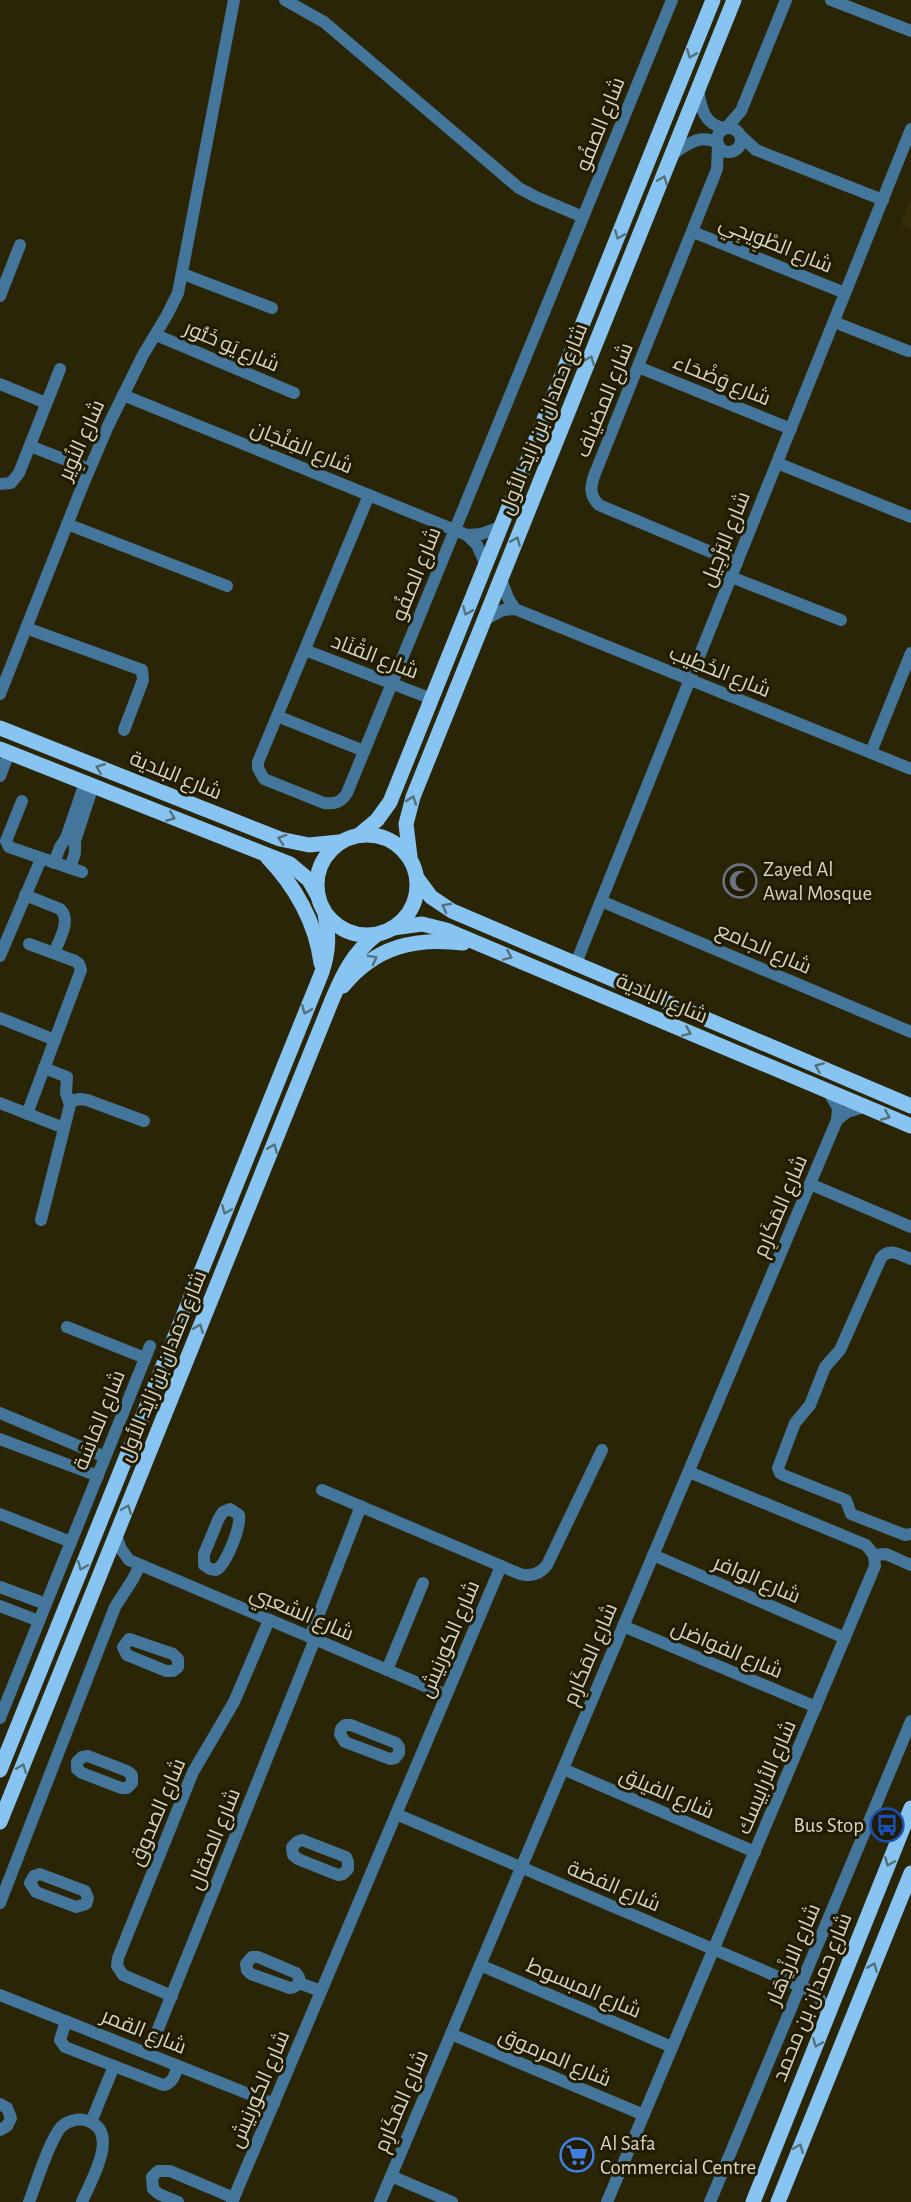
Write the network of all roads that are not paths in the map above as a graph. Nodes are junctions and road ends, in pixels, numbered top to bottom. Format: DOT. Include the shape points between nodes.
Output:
graph roads {
  1 [pos="234,0"];
  2 [pos="285,0"];
  3 [pos="672,0"];
  4 [pos="713,0"];
  5 [pos="734,0"];
  6 [pos="786,0"];
  7 [pos="831,0"];
  8 [pos="911,31"];
  9 [pos="698,89"];
  10 [pos="741,111"];
  11 [pos="726,128"];
  12 [pos="911,129"];
  13 [pos="741,136"];
  14 [pos="718,144"];
  15 [pos="756,150"];
  16 [pos="734,151"];
  17 [pos="674,153"];
  18 [pos="717,169"];
  19 [pos="883,200"];
  20 [pos="583,217"];
  21 [pos="693,232"];
  22 [pos="21,245"];
  23 [pos="183,273"];
  24 [pos="845,293"];
  25 [pos="0,296"];
  26 [pos="273,308"];
  27 [pos="834,322"];
  28 [pos="156,335"];
  29 [pos="908,351"];
  30 [pos="638,367"];
  31 [pos="60,369"];
  32 [pos="0,384"];
  33 [pos="294,393"];
  34 [pos="123,395"];
  35 [pos="46,403"];
  36 [pos="791,429"];
  37 [pos="30,446"];
  38 [pos="777,463"];
  39 [pos="89,469"];
  40 [pos="0,484"];
  41 [pos="369,495"];
  42 [pos="911,517"];
  43 [pos="68,524"];
  44 [pos="501,527"];
  45 [pos="461,532"];
  46 [pos="737,563"];
  47 [pos="486,565"];
  48 [pos="731,577"];
  49 [pos="501,579"];
  50 [pos="226,586"];
  51 [pos="515,609"];
  52 [pos="486,619"];
  53 [pos="841,620"];
  54 [pos="26,628"];
  55 [pos="305,650"];
  56 [pos="911,653"];
  57 [pos="690,680"];
  58 [pos="392,684"];
  59 [pos="0,694"];
  60 [pos="432,699"];
  61 [pos="277,716"];
  62 [pos="2,726"];
  63 [pos="124,730"];
  64 [pos="5,751"];
  65 [pos="364,751"];
  66 [pos="871,752"];
  67 [pos="911,769"];
  68 [pos="0,776"];
  69 [pos="89,785"];
  70 [pos="22,801"];
  71 [pos="359,835"];
  72 [pos="339,842"];
  73 [pos="264,854"];
  74 [pos="410,857"];
  75 [pos="41,859"];
  76 [pos="54,863"];
  77 [pos="417,878"];
  78 [pos="26,895"];
  79 [pos="318,896"];
  80 [pos="601,901"];
  81 [pos="325,914"];
  82 [pos="393,928"];
  83 [pos="376,935"];
  84 [pos="29,944"];
  85 [pos="482,945"];
  86 [pos="54,953"];
  87 [pos="0,956"];
  88 [pos="576,963"];
  89 [pos="322,972"];
  90 [pos="332,1000"];
  91 [pos="0,1018"];
  92 [pos="911,1032"];
  93 [pos="55,1040"];
  94 [pos="44,1068"];
  95 [pos="828,1091"];
  96 [pos="70,1101"];
  97 [pos="0,1103"];
  98 [pos="911,1106"];
  99 [pos="864,1107"];
  100 [pos="27,1114"];
  101 [pos="837,1120"];
  102 [pos="144,1121"];
  103 [pos="911,1126"];
  104 [pos="64,1128"];
  105 [pos="810,1184"];
  106 [pos="41,1220"];
  107 [pos="911,1227"];
  108 [pos="911,1259"];
  109 [pos="67,1327"];
  110 [pos="0,1413"];
  111 [pos="0,1438"];
  112 [pos="602,1450"];
  113 [pos="105,1457"];
  114 [pos="688,1472"];
  115 [pos="98,1476"];
  116 [pos="322,1490"];
  117 [pos="112,1492"];
  118 [pos="88,1501"];
  119 [pos="361,1506"];
  120 [pos="0,1514"];
  121 [pos="99,1524"];
  122 [pos="911,1534"];
  123 [pos="116,1535"];
  124 [pos="71,1542"];
  125 [pos="653,1555"];
  126 [pos="874,1555"];
  127 [pos="134,1562"];
  128 [pos="911,1565"];
  129 [pos="501,1566"];
  130 [pos="210,1569"];
  131 [pos="101,1572"];
  132 [pos="423,1583"];
  133 [pos="0,1587"];
  134 [pos="201,1591"];
  135 [pos="46,1605"];
  136 [pos="0,1606"];
  137 [pos="269,1620"];
  138 [pos="39,1622"];
  139 [pos="623,1626"];
  140 [pos="104,1636"];
  141 [pos="312,1638"];
  142 [pos="845,1638"];
  143 [pos="123,1644"];
  144 [pos="387,1670"];
  145 [pos="446,1695"];
  146 [pos="816,1707"];
  147 [pos="0,1718"];
  148 [pos="911,1721"];
  149 [pos="399,1753"];
  150 [pos="57,1754"];
  151 [pos="418,1761"];
  152 [pos="77,1762"];
  153 [pos="563,1769"];
  154 [pos="0,1770"];
  155 [pos="911,1808"];
  156 [pos="396,1814"];
  157 [pos="0,1822"];
  158 [pos="755,1852"];
  159 [pos="521,1867"];
  160 [pos="348,1869"];
  161 [pos="12,1872"];
  162 [pos="911,1873"];
  163 [pos="369,1877"];
  164 [pos="31,1879"];
  165 [pos="0,1903"];
  166 [pos="714,1950"];
  167 [pos="480,1965"];
  168 [pos="299,1983"];
  169 [pos="840,1984"];
  170 [pos="801,1987"];
  171 [pos="321,1991"];
  172 [pos="816,1993"];
  173 [pos="0,1995"];
  174 [pos="172,1996"];
  175 [pos="827,2016"];
  176 [pos="66,2021"];
  177 [pos="451,2034"];
  178 [pos="672,2047"];
  179 [pos="148,2054"];
  180 [pos="114,2066"];
  181 [pos="178,2066"];
  182 [pos="0,2104"];
  183 [pos="274,2104"];
  184 [pos="644,2115"];
  185 [pos="91,2122"];
  186 [pos="0,2130"];
  187 [pos="391,2176"];
  188 [pos="233,2200"];
  189 [pos="29,2202"];
  190 [pos="82,2202"];
  191 [pos="178,2202"];
  192 [pos="380,2202"];
  193 [pos="452,2202"];
  194 [pos="607,2202"];
  195 [pos="710,2202"];
  196 [pos="753,2202"];
  197 [pos="778,2202"];
  1 -- 23 [label="street, شارع النُوِير"];
  2 -- 20 [label="street" via="324,22 519,188"];
  3 -- 20 [label="street, شارع الصفُو"];
  4 -- 44 [label="main road, شارع حمدان بن زايد الأول, one-way"];
  5 -- 9 [label="main road, شارع حمدان بن زايد الأول"];
  6 -- 10 [label="street"];
  7 -- 8 [label="street"];
  9 -- 11 [label="street" via="704,115 715,125"];
  9 -- 17 [label="main road, شارع حمدان بن زايد الأول"];
  10 -- 11 [label="street"];
  10 -- 13 [label="street"];
  11 -- 13 [label="street" via="734,128"];
  11 -- 14 [label="street" via="717,136"];
  12 -- 19 [label="street, شارع البَرْجِيل"];
  13 -- 15 [label="street"];
  13 -- 16 [label="street" via="740,146"];
  14 -- 16 [label="street" via="725,151"];
  14 -- 17 [label="street" via="698,139"];
  14 -- 18 [label="street, شارع المضياف"];
  15 -- 16 [label="street"];
  15 -- 19 [label="street"];
  16 -- 18 [label="street, شارع المضياف"];
  49 -- 17 [label="main road, شارع حمدان بن زايد الأول, one-way"];
  18 -- 21 [label="street, شارع المضياف"];
  19 -- 24 [label="street, شارع البَرْجِيل"];
  20 -- 45 [label="street, شارع الصفُو"];
  21 -- 24 [label="street, شارع الطْوِيجِي"];
  21 -- 30 [label="street, شارع المضياف"];
  22 -- 25 [label="street"];
  23 -- 26 [label="street"];
  23 -- 28 [label="street, شارع النُوِير" via="175,300"];
  24 -- 27 [label="street, شارع البَرْجِيل"];
  27 -- 29 [label="street"];
  27 -- 36 [label="street, شارع البَرْجِيل"];
  28 -- 33 [label="street, شارع يَو خَنُّور"];
  28 -- 34 [label="street, شارع النُوِير"];
  30 -- 36 [label="street, شارع وَضْحَاء"];
  30 -- 46 [label="street, شارع المضياف" via="592,483 592,496 605,508"];
  31 -- 35 [label="street"];
  32 -- 35 [label="street"];
  34 -- 39 [label="street, شارع النُوِير"];
  34 -- 41 [label="street, شارع الفِنْجَان"];
  35 -- 37 [label="street"];
  36 -- 38 [label="street, شارع البَرْجِيل"];
  37 -- 39 [label="street"];
  37 -- 40 [label="street" via="16,479"];
  38 -- 42 [label="street"];
  38 -- 46 [label="street, شارع البَرْجِيل"];
  39 -- 43 [label="street, شارع النُوِير"];
  41 -- 45 [label="street, شارع الفِنْجَان"];
  41 -- 55 [label="street, شارع الصفُو"];
  43 -- 50 [label="street"];
  43 -- 54 [label="street, شارع النُوِير"];
  44 -- 45 [label="street" via="481,534"];
  44 -- 47 [label="main road, شارع حمدان بن زايد الأول"];
  45 -- 47 [label="street" via="477,545"];
  45 -- 58 [label="street, شارع الصفُو"];
  46 -- 48 [label="street, شارع البَرْجِيل"];
  47 -- 60 [label="main road, شارع حمدان بن زايد الأول, one-way"];
  48 -- 53 [label="street"];
  48 -- 57 [label="street, شارع البَرْجِيل"];
  49 -- 51 [label="street"];
  49 -- 52 [label="main road, شارع حمدان بن زايد الأول"];
  51 -- 52 [label="street" via="502,610"];
  51 -- 57 [label="street, شارع الخَطِيب"];
  74 -- 52 [label="main road, شارع حمدان بن زايد الأول, one-way" via="406,824 413,797"];
  54 -- 59 [label="street, شارع النُوِير"];
  54 -- 63 [label="street" via="142,670 143,680"];
  55 -- 58 [label="street, شارع القْنَاد"];
  55 -- 61 [label="street, شارع الصفُو"];
  56 -- 66 [label="street"];
  57 -- 66 [label="street, شارع الخَطِيب"];
  57 -- 80 [label="street, شارع البَرْجِيل"];
  58 -- 60 [label="street, شارع القْنَاد"];
  58 -- 65 [label="street, شارع الصفُو"];
  60 -- 71 [label="main road, شارع حمدان بن زايد الأول" via="390,802 378,820"];
  61 -- 65 [label="street"];
  61 -- 65 [label="street, شارع الصفُو" via="258,762 264,779 332,804 347,793"];
  72 -- 62 [label="main road, شارع البلدية, one-way" via="309,845 280,839"];
  64 -- 68 [label="street"];
  64 -- 69 [label="main road, شارع البلدية"];
  66 -- 67 [label="street, شارع الخَطِيب"];
  69 -- 73 [label="main road, شارع البلدية, one-way"];
  69 -- 76 [label="street"];
  69 -- 76 [label="street" via="75,841 76,870"];
  70 -- 75 [label="street" via="7,846"];
  71 -- 72 [label="main road"];
  71 -- 74 [label="main road" via="371,834 393,841"];
  72 -- 79 [label="main road" via="320,866"];
  73 -- 79 [label="main road, شارع البلدية" via="301,871"];
  73 -- 89 [label="main road" via="284,877 305,912 317,939"];
  74 -- 77 [label="main road"];
  75 -- 76 [label="street"];
  75 -- 78 [label="street"];
  77 -- 82 [label="main road" via="412,907"];
  88 -- 77 [label="main road, شارع البلدية, one-way" via="452,911 432,897"];
  78 -- 86 [label="street" via="65,913"];
  78 -- 87 [label="street"];
  79 -- 81 [label="main road"];
  80 -- 88 [label="street, شارع البَرْجِيل"];
  80 -- 92 [label="street, شارع الجامع"];
  81 -- 83 [label="main road" via="353,934"];
  81 -- 89 [label="main road, شارع حمدان بن زايد الأول" via="329,939"];
  82 -- 83 [label="main road"];
  82 -- 85 [label="main road, شارع البلدية" via="435,926"];
  83 -- 90 [label="main road, شارع حمدان بن زايد الأول" via="350,962"];
  84 -- 86 [label="street"];
  90 -- 85 [label="main road, one-way" via="364,964 394,949 426,940"];
  85 -- 95 [label="main road, شارع البلدية, one-way"];
  86 -- 93 [label="street" via="77,962 81,970"];
  98 -- 88 [label="main road, شارع البلدية, one-way"];
  89 -- 117 [label="main road, شارع حمدان بن زايد الأول, one-way"];
  123 -- 90 [label="main road, شارع حمدان بن زايد الأول, one-way"];
  91 -- 93 [label="street"];
  93 -- 94 [label="street"];
  94 -- 96 [label="street" via="67,1077"];
  94 -- 100 [label="street"];
  95 -- 99 [label="main road, شارع البلدية"];
  95 -- 101 [label="street" via="838,1108"];
  96 -- 102 [label="street" via="87,1100"];
  96 -- 104 [label="street"];
  97 -- 100 [label="street"];
  99 -- 101 [label="street"];
  99 -- 103 [label="main road, شارع البلدية, one-way"];
  100 -- 104 [label="street"];
  101 -- 105 [label="street, شارع المَكَارِم"];
  104 -- 106 [label="street"];
  105 -- 107 [label="street"];
  105 -- 114 [label="street, شارع المَكَارِم"];
  108 -- 122 [label="street" via="891,1252 881,1258 840,1350 825,1367 810,1405 795,1423 778,1468 783,1475 846,1500 851,1514"];
  109 -- 113 [label="street, شارع المَاسَة" via="148,1352"];
  110 -- 113 [label="street"];
  111 -- 115 [label="street"];
  112 -- 129 [label="street" via="543,1569 525,1575"];
  113 -- 115 [label="street, شارع المَاسَة"];
  114 -- 125 [label="street, شارع المَكَارِم"];
  114 -- 126 [label="street" via="866,1545"];
  115 -- 118 [label="street, شارع المَاسَة"];
  116 -- 119 [label="street"];
  117 -- 118 [label="street, شارع المَاسَة"];
  117 -- 121 [label="main road, شارع حمدان بن زايد الأول"];
  118 -- 121 [label="street"];
  118 -- 124 [label="street, شارع المَاسَة"];
  119 -- 129 [label="street"];
  119 -- 141 [label="street, شارع الصقال"];
  120 -- 124 [label="street"];
  121 -- 154 [label="main road, شارع حمدان بن زايد الأول, one-way"];
  123 -- 127 [label="street" via="121,1549"];
  123 -- 131 [label="main road, شارع حمدان بن زايد الأول"];
  124 -- 135 [label="street, شارع المَاسَة"];
  125 -- 139 [label="street, شارع المَكَارِم"];
  125 -- 142 [label="street, شارع الوافر"];
  126 -- 128 [label="street" via="886,1554"];
  126 -- 142 [label="street, شارع الأرابيسك" via="873,1572"];
  127 -- 131 [label="street" via="114,1564"];
  127 -- 134 [label="street, شارع الشعبي"];
  127 -- 140 [label="street" via="133,1580 118,1602"];
  129 -- 145 [label="street, شارع الكورنيش"];
  130 -- 130 [label="street" via="224,1565 239,1522 233,1510 223,1512 215,1527 203,1558"];
  130 -- 134 [label="street"];
  157 -- 131 [label="main road, شارع حمدان بن زايد الأول, one-way"];
  132 -- 144 [label="street"];
  133 -- 135 [label="street"];
  134 -- 137 [label="street, شارع الشعبي"];
  135 -- 138 [label="street, شارع المَاسَة"];
  136 -- 138 [label="street"];
  137 -- 141 [label="street, شارع الشعبي"];
  137 -- 174 [label="street, شارع الصدوق" via="234,1702 193,1772 118,1958 118,1970 125,1977"];
  138 -- 147 [label="street, شارع المَاسَة"];
  139 -- 146 [label="street, شارع الفواضل"];
  139 -- 153 [label="street, شارع المَكَارِم"];
  140 -- 143 [label="street"];
  140 -- 150 [label="street"];
  141 -- 144 [label="street, شارع الشعبي"];
  141 -- 174 [label="street, شارع الصقال"];
  142 -- 146 [label="street, شارع الأرابيسك"];
  144 -- 145 [label="street, شارع الشعبي"];
  145 -- 151 [label="street, شارع الكورنيش"];
  146 -- 158 [label="street, شارع الأرابيسك"];
  148 -- 170 [label="street, شارع الازْدِهَار"];
  149 -- 151 [label="street"];
  150 -- 152 [label="street"];
  150 -- 161 [label="street"];
  151 -- 156 [label="street, شارع الكورنيش"];
  153 -- 158 [label="street, شارع الفيلق"];
  153 -- 159 [label="street, شارع المَكَارِم"];
  155 -- 169 [label="main road, شارع حمدان بن محمد, one-way"];
  156 -- 159 [label="street, شارع الفضة"];
  156 -- 163 [label="street, شارع الكورنيش"];
  158 -- 166 [label="street, شارع الأرابيسك"];
  159 -- 166 [label="street, شارع الفضة"];
  159 -- 167 [label="street, شارع المَكَارِم"];
  160 -- 163 [label="street"];
  161 -- 164 [label="street"];
  161 -- 165 [label="street"];
  197 -- 162 [label="main road, one-way"];
  163 -- 171 [label="street, شارع الكورنيش"];
  166 -- 170 [label="street, شارع الفضة"];
  166 -- 178 [label="street, شارع الأرابيسك"];
  167 -- 177 [label="street, شارع المَكَارِم"];
  167 -- 178 [label="street, شارع المبسوط"];
  168 -- 171 [label="street"];
  169 -- 172 [label="street"];
  169 -- 175 [label="main road, شارع حمدان بن محمد"];
  170 -- 172 [label="street, شارع الفضة"];
  170 -- 195 [label="street, شارع الازْدِهَار"];
  171 -- 183 [label="street, شارع الكورنيش"];
  172 -- 175 [label="street"];
  173 -- 176 [label="street, شارع القمر"];
  174 -- 179 [label="street, شارع الصقال"];
  175 -- 196 [label="main road, شارع حمدان بن محمد, one-way"];
  176 -- 179 [label="street, شارع القمر"];
  176 -- 180 [label="street" via="62,2045"];
  177 -- 184 [label="street, شارع المرموق"];
  177 -- 187 [label="street, شارع المَكَارِم"];
  178 -- 184 [label="street, شارع الأرابيسك"];
  179 -- 181 [label="street, شارع القمر"];
  180 -- 181 [label="street" via="166,2085"];
  180 -- 185 [label="street"];
  181 -- 183 [label="street, شارع القمر"];
  182 -- 186 [label="street" via="7,2108 11,2118"];
  183 -- 188 [label="street, شارع الكورنيش"];
  184 -- 194 [label="street, شارع الأرابيسك"];
  185 -- 189 [label="street" via="76,2120 62,2127"];
  185 -- 190 [label="street" via="100,2130 104,2146"];
  187 -- 192 [label="street, شارع المَكَارِم"];
  187 -- 193 [label="street"];
  188 -- 191 [label="street" via="170,2171 158,2171 152,2177 153,2189"];
}
